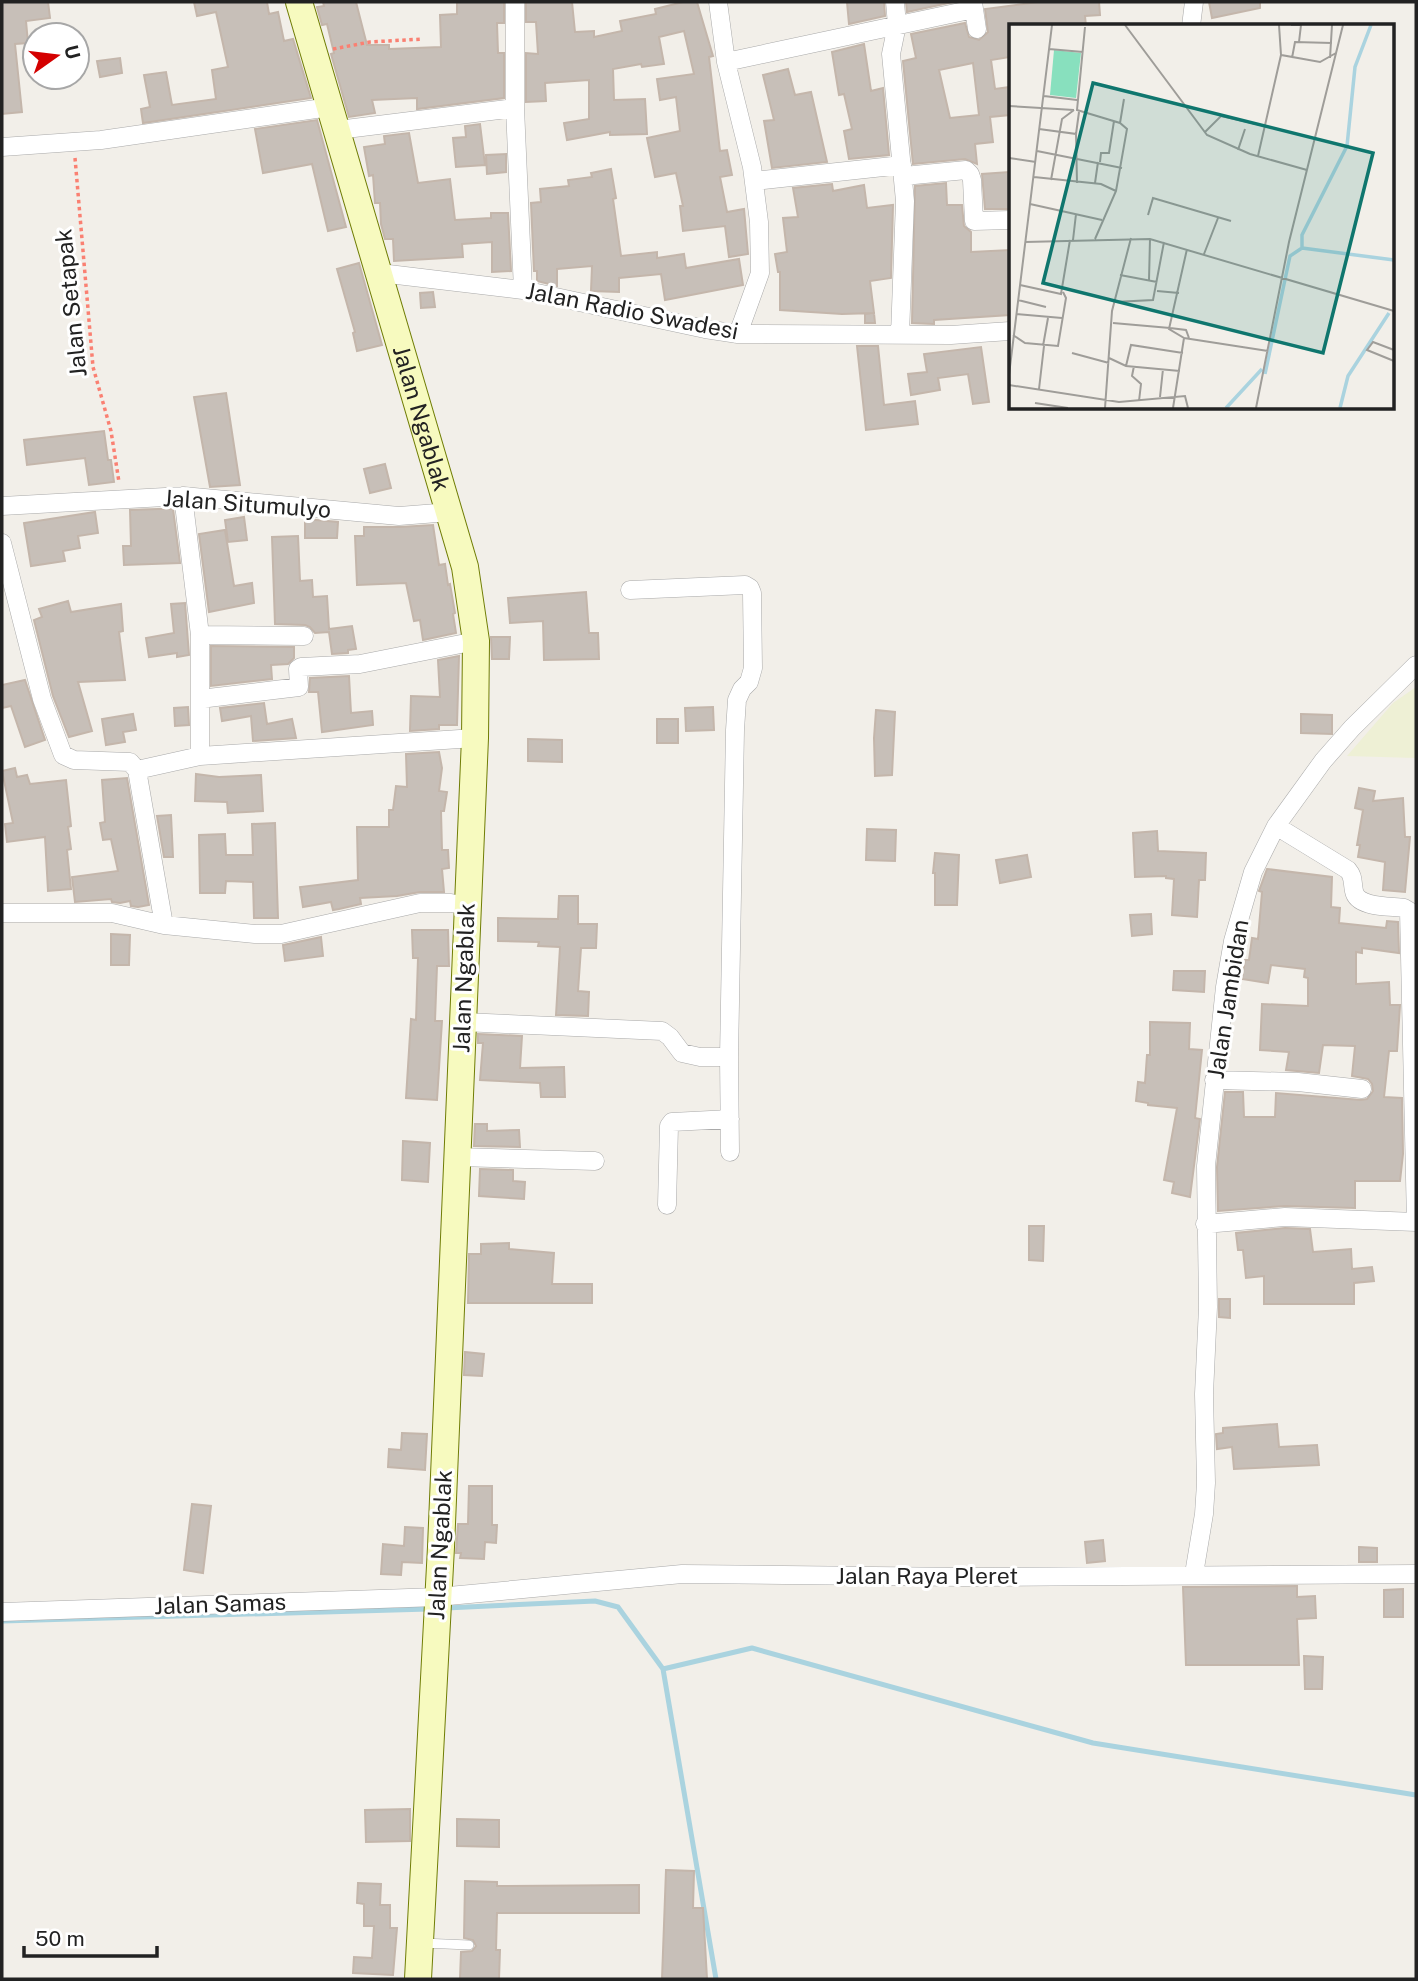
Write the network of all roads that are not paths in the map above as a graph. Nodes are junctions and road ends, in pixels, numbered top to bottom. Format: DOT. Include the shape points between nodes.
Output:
graph roads {
  1 [pos="299,2"];
  2 [pos="515,2"];
  3 [pos="718,2"];
  4 [pos="895,2"];
  5 [pos="1194,2"];
  6 [pos="974,5"];
  7 [pos="1191,24"];
  8 [pos="897,26"];
  9 [pos="977,29"];
  10 [pos="726,62"];
  11 [pos="515,108"];
  12 [pos="334,118"];
  13 [pos="2,147"];
  14 [pos="903,170"];
  15 [pos="754,181"];
  16 [pos="1009,220"];
  17 [pos="380,272"];
  18 [pos="523,290"];
  19 [pos="1009,331"];
  20 [pos="738,334"];
  21 [pos="900,335"];
  22 [pos="183,496"];
  23 [pos="2,506"];
  24 [pos="450,512"];
  25 [pos="2,543"];
  26 [pos="629,590"];
  27 [pos="200,635"];
  28 [pos="304,636"];
  29 [pos="476,641"];
  30 [pos="1416,665"];
  31 [pos="200,699"];
  32 [pos="475,738"];
  33 [pos="200,756"];
  34 [pos="137,770"];
  35 [pos="1276,826"];
  36 [pos="467,906"];
  37 [pos="2,912"];
  38 [pos="164,925"];
  39 [pos="463,1022"];
  40 [pos="729,1057"];
  41 [pos="1214,1080"];
  42 [pos="1362,1089"];
  43 [pos="730,1119"];
  44 [pos="730,1152"];
  45 [pos="457,1157"];
  46 [pos="595,1161"];
  47 [pos="667,1205"];
  48 [pos="1416,1222"];
  49 [pos="1205,1224"];
  50 [pos="1194,1574"];
  51 [pos="1416,1574"];
  52 [pos="438,1608"];
  53 [pos="2,1612"];
  54 [pos="420,1942"];
  55 [pos="469,1945"];
  56 [pos="418,1979"];
  1 -- 12 [label="street, Jalan Ngablak"];
  2 -- 11 [label="street"];
  3 -- 10 [label="street"];
  4 -- 8 [label="street"];
  5 -- 7 [label="street"];
  6 -- 8 [label="street"];
  6 -- 9 [label="street"];
  8 -- 10 [label="street"];
  8 -- 14 [label="street" via="891,54"];
  10 -- 15 [label="street"];
  11 -- 12 [label="street"];
  11 -- 18 [label="street"];
  12 -- 13 [label="street"];
  12 -- 17 [label="street, Jalan Ngablak"];
  14 -- 15 [label="street"];
  14 -- 16 [label="street" via="966,170 972,180 974,221"];
  14 -- 21 [label="street"];
  15 -- 20 [label="street" via="760,273"];
  17 -- 18 [label="street, Jalan Radio Swadesi"];
  17 -- 24 [label="street, Jalan Ngablak"];
  18 -- 20 [label="street, Jalan Radio Swadesi"];
  19 -- 21 [label="street, Jalan Radio Swadesi"];
  20 -- 21 [label="street, Jalan Radio Swadesi"];
  22 -- 23 [label="street, Jalan Situmulyo"];
  22 -- 24 [label="street, Jalan Situmulyo" via="399,516"];
  22 -- 27 [label="street"];
  24 -- 29 [label="street, Jalan Ngablak" via="465,566"];
  25 -- 34 [label="street" via="42,699 63,755 75,760 130,762"];
  26 -- 40 [label="street" via="745,585 752,593 753,668 737,700 735,730"];
  27 -- 28 [label="street"];
  27 -- 31 [label="street"];
  29 -- 31 [label="street" via="360,664 301,667 299,687"];
  29 -- 32 [label="street, Jalan Ngablak"];
  30 -- 35 [label="street, Jalan Jambidan" via="1345,736"];
  31 -- 33 [label="street"];
  32 -- 33 [label="street"];
  32 -- 36 [label="street, Jalan Ngablak"];
  33 -- 34 [label="street"];
  34 -- 38 [label="street"];
  35 -- 41 [label="street, Jalan Jambidan" via="1252,873 1233,942"];
  35 -- 48 [label="street" via="1348,870 1361,901 1409,911"];
  36 -- 38 [label="street" via="420,903 281,934"];
  36 -- 39 [label="street, Jalan Ngablak"];
  37 -- 38 [label="street" via="112,913"];
  39 -- 40 [label="street" via="662,1031 682,1053"];
  39 -- 45 [label="street, Jalan Ngablak"];
  40 -- 43 [label="street"];
  41 -- 42 [label="street"];
  41 -- 49 [label="street, Jalan Jambidan"];
  43 -- 44 [label="street"];
  43 -- 47 [label="street" via="672,1122 669,1126"];
  45 -- 46 [label="street"];
  45 -- 52 [label="street, Jalan Ngablak"];
  48 -- 49 [label="street" via="1285,1217"];
  49 -- 50 [label="street, Jalan Jambidan" via="1206,1483"];
  50 -- 51 [label="street, Jalan Raya Pleret"];
  50 -- 52 [label="street, Jalan Raya Pleret" via="682,1574"];
  52 -- 53 [label="street, Jalan Samas"];
  52 -- 54 [label="street, Jalan Ngablak"];
  54 -- 55 [label="lane"];
  54 -- 56 [label="street, Jalan Ngablak"];
}
